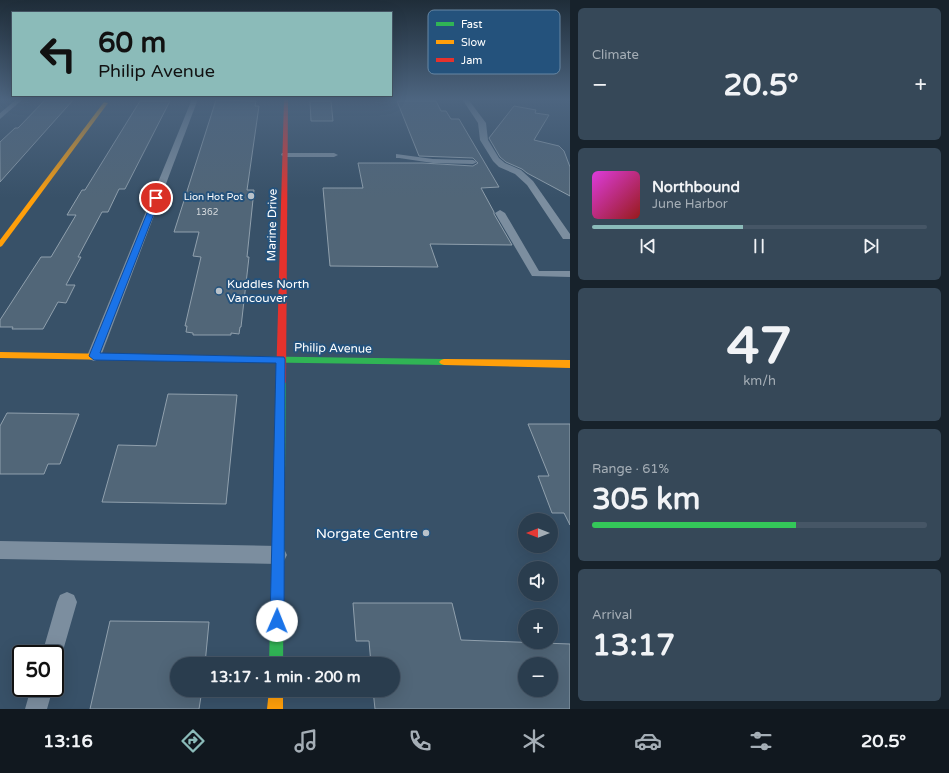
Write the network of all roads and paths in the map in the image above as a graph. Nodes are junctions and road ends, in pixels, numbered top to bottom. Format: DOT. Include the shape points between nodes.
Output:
graph roads {
  1 [pos="85,132"];
  2 [pos="182,132"];
  3 [pos="285,132"];
  4 [pos="484,132"];
  5 [pos="285,155"];
  6 [pos="334,155"];
  7 [pos="399,156"];
  8 [pos="473,162"];
  9 [pos="500,213"];
  10 [pos="567,237"];
  11 [pos="0,245"];
  12 [pos="570,274"];
  13 [pos="0,355"];
  14 [pos="94,356"];
  15 [pos="281,359"];
  16 [pos="570,364"];
  17 [pos="0,550"];
  18 [pos="278,555"];
  19 [pos="67,602"];
  20 [pos="55,645"];
  21 [pos="276,657"];
  22 [pos="39,697"];
  23 [pos="276,697"];
  24 [pos="36,709"];
  25 [pos="276,709"];
  1 -- 11 [label="street"];
  2 -- 14 [label="lane"];
  3 -- 5 [label="street, Marine Drive"];
  4 -- 10 [label="lane" via="484,140 496,159 502,165 518,172 530,183"];
  5 -- 6 [label="lane"];
  5 -- 15 [label="street, Marine Drive"];
  7 -- 8 [label="lane" via="433,161"];
  9 -- 12 [label="lane" via="536,274"];
  13 -- 14 [label="street, Philip Avenue"];
  14 -- 15 [label="street, Philip Avenue"];
  15 -- 16 [label="street, Philip Avenue"];
  15 -- 18 [label="street, Marine Drive"];
  17 -- 18 [label="lane"];
  18 -- 21 [label="street, Marine Drive"];
  19 -- 20 [label="lane"];
  22 -- 24 [label="lane"];
  23 -- 25 [label="street"];
}
